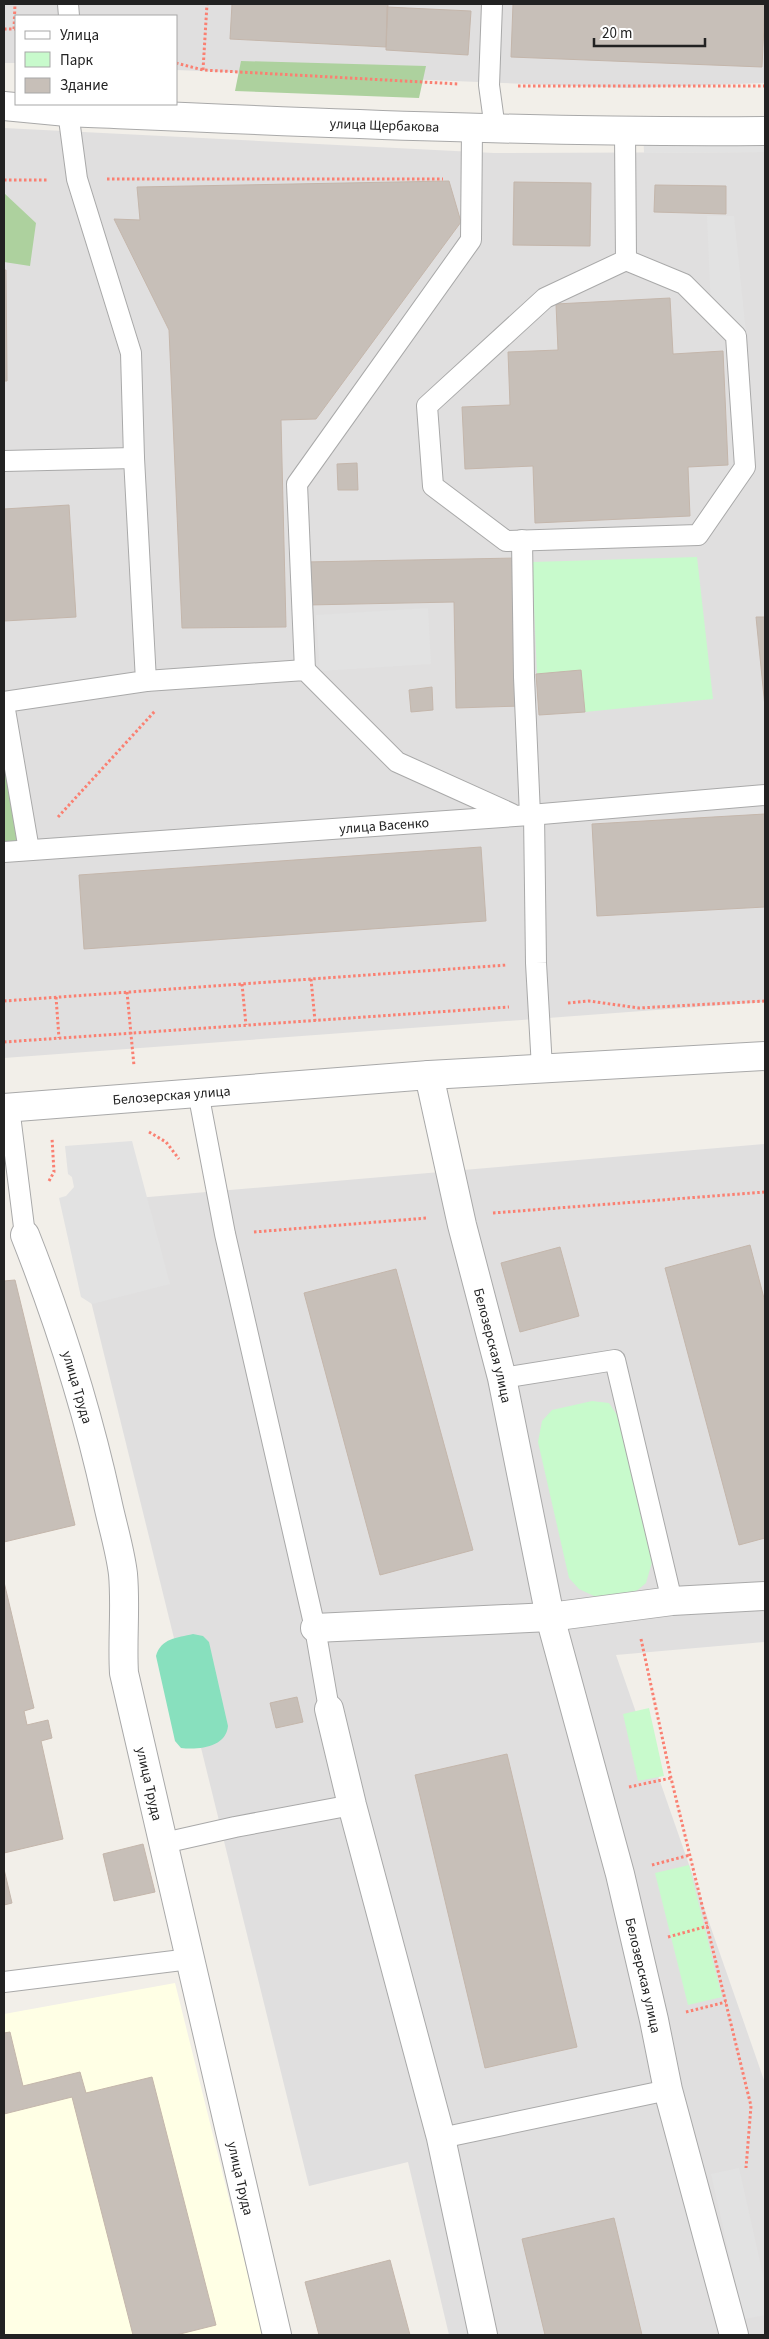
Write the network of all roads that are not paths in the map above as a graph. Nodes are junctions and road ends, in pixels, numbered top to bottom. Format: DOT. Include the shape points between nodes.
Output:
graph roads {
  1 [pos="492,4"];
  2 [pos="4,106"];
  3 [pos="67,108"];
  4 [pos="484,129"];
  5 [pos="765,131"];
  6 [pos="625,132"];
  7 [pos="626,260"];
  8 [pos="134,458"];
  9 [pos="4,461"];
  10 [pos="522,540"];
  11 [pos="305,670"];
  12 [pos="146,681"];
  13 [pos="4,703"];
  14 [pos="765,795"];
  15 [pos="526,815"];
  16 [pos="29,850"];
  17 [pos="4,852"];
  18 [pos="765,1056"];
  19 [pos="542,1068"];
  20 [pos="429,1075"];
  21 [pos="198,1092"];
  22 [pos="6,1108"];
  23 [pos="25,1235"];
  24 [pos="502,1378"];
  25 [pos="765,1596"];
  26 [pos="672,1601"];
  27 [pos="550,1617"];
  28 [pos="316,1628"];
  29 [pos="329,1709"];
  30 [pos="352,1805"];
  31 [pos="164,1843"];
  32 [pos="190,1959"];
  33 [pos="4,1982"];
  34 [pos="668,2090"];
  35 [pos="441,2138"];
  36 [pos="277,2335"];
  37 [pos="484,2335"];
  38 [pos="734,2335"];
  1 -- 4 [label="lane"];
  2 -- 3 [label="street, улица Щербакова"];
  3 -- 4 [label="street, улица Щербакова"];
  3 -- 8 [label="lane" via="77,179 131,353"];
  4 -- 6 [label="street, улица Щербакова"];
  4 -- 11 [label="lane" via="472,179 471,240 297,484"];
  5 -- 6 [label="street, улица Щербакова"];
  6 -- 7 [label="lane"];
  7 -- 10 [label="lane" via="545,298 427,406 433,486 506,541"];
  7 -- 10 [label="lane" via="684,284 736,336 746,467 698,535"];
  8 -- 9 [label="lane"];
  8 -- 12 [label="lane"];
  10 -- 15 [label="lane"];
  11 -- 12 [label="lane"];
  11 -- 15 [label="lane" via="397,762"];
  12 -- 13 [label="lane"];
  13 -- 16 [label="lane"];
  14 -- 15 [label="lane, улица Васенко"];
  15 -- 16 [label="lane, улица Васенко"];
  15 -- 19 [label="lane"];
  16 -- 17 [label="lane, улица Васенко"];
  18 -- 19 [label="street, Белозерская улица"];
  19 -- 20 [label="street, Белозерская улица"];
  20 -- 21 [label="street, Белозерская улица"];
  20 -- 24 [label="street, Белозерская улица" via="460,1215"];
  21 -- 22 [label="street, Белозерская улица"];
  21 -- 28 [label="lane" via="225,1234"];
  22 -- 23 [label="lane"];
  23 -- 31 [label="street, улица Труда" via="54,1310 95,1444 123,1571 124,1673"];
  24 -- 26 [label="lane" via="615,1360"];
  24 -- 27 [label="street, Белозерская улица"];
  25 -- 26 [label="street"];
  26 -- 27 [label="street"];
  27 -- 28 [label="street"];
  27 -- 34 [label="street, Белозерская улица" via="620,1874"];
  28 -- 29 [label="lane"];
  29 -- 30 [label="street"];
  30 -- 31 [label="lane" via="235,1826"];
  30 -- 35 [label="street"];
  31 -- 32 [label="street, улица Труда"];
  32 -- 33 [label="lane"];
  32 -- 36 [label="street, улица Труда"];
  34 -- 35 [label="lane"];
  34 -- 38 [label="street, Белозерская улица"];
  35 -- 37 [label="street"];
}
